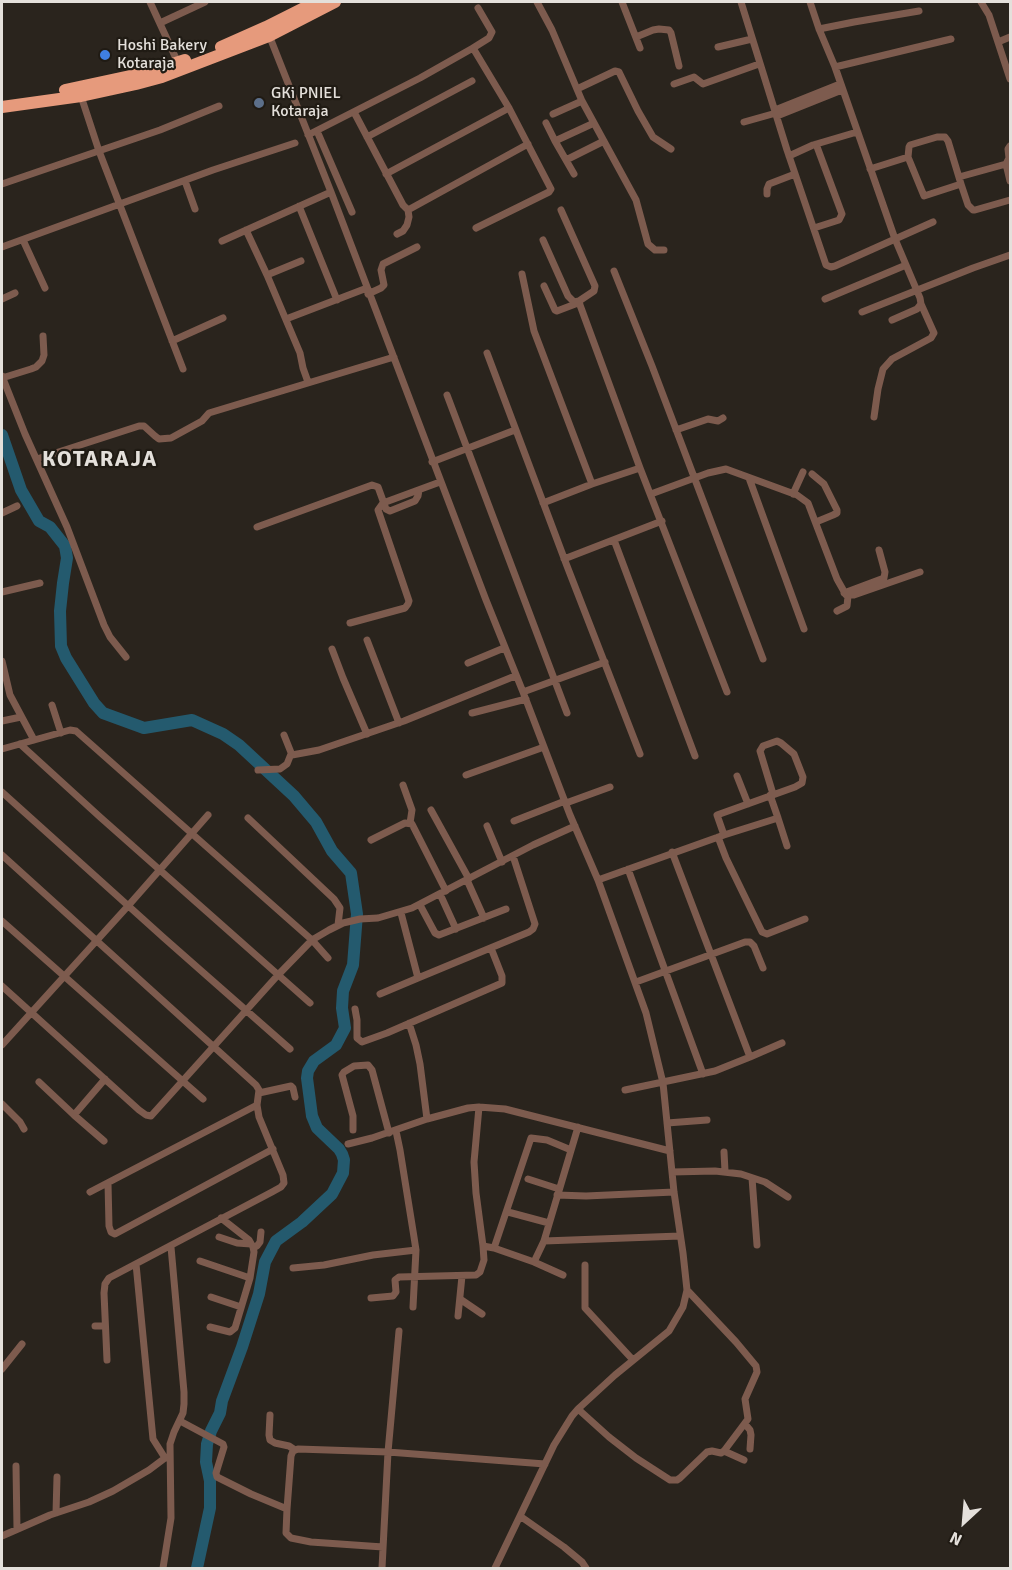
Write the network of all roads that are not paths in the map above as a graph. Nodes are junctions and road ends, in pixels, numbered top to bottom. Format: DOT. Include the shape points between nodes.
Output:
graph roads {
  1 [pos="150,2"];
  2 [pos="205,2"];
  3 [pos="316,2"];
  4 [pos="335,2"];
  5 [pos="537,2"];
  6 [pos="622,2"];
  7 [pos="741,2"];
  8 [pos="810,2"];
  9 [pos="981,2"];
  10 [pos="478,8"];
  11 [pos="919,11"];
  12 [pos="160,23"];
  13 [pos="819,29"];
  14 [pos="268,31"];
  15 [pos="636,37"];
  16 [pos="1011,37"];
  17 [pos="752,39"];
  18 [pos="951,39"];
  19 [pos="998,42"];
  20 [pos="718,47"];
  21 [pos="473,48"];
  22 [pos="640,48"];
  23 [pos="759,64"];
  24 [pos="180,66"];
  25 [pos="679,66"];
  26 [pos="835,67"];
  27 [pos="1011,79"];
  28 [pos="472,81"];
  29 [pos="674,84"];
  30 [pos="841,87"];
  31 [pos="577,89"];
  32 [pos="80,92"];
  33 [pos="2,99"];
  34 [pos="582,101"];
  35 [pos="219,106"];
  36 [pos="2,107"];
  37 [pos="509,108"];
  38 [pos="354,112"];
  39 [pos="776,113"];
  40 [pos="553,114"];
  41 [pos="744,122"];
  42 [pos="546,123"];
  43 [pos="594,123"];
  44 [pos="317,131"];
  45 [pos="857,132"];
  46 [pos="308,135"];
  47 [pos="367,137"];
  48 [pos="555,141"];
  49 [pos="604,141"];
  50 [pos="295,143"];
  51 [pos="528,144"];
  52 [pos="816,144"];
  53 [pos="1011,146"];
  54 [pos="671,149"];
  55 [pos="99,151"];
  56 [pos="789,156"];
  57 [pos="908,157"];
  58 [pos="566,160"];
  59 [pos="1006,164"];
  60 [pos="870,169"];
  61 [pos="386,174"];
  62 [pos="574,174"];
  63 [pos="795,174"];
  64 [pos="1011,180"];
  65 [pos="185,181"];
  66 [pos="960,181"];
  67 [pos="2,184"];
  68 [pos="331,192"];
  69 [pos="767,194"];
  70 [pos="1011,200"];
  71 [pos="119,204"];
  72 [pos="298,206"];
  73 [pos="195,209"];
  74 [pos="408,210"];
  75 [pos="561,210"];
  76 [pos="352,212"];
  77 [pos="933,222"];
  78 [pos="476,228"];
  79 [pos="814,228"];
  80 [pos="246,230"];
  81 [pos="397,234"];
  82 [pos="895,239"];
  83 [pos="23,240"];
  84 [pos="543,240"];
  85 [pos="222,241"];
  86 [pos="2,247"];
  87 [pos="417,247"];
  88 [pos="664,250"];
  89 [pos="1011,255"];
  90 [pos="301,261"];
  91 [pos="906,264"];
  92 [pos="614,271"];
  93 [pos="522,274"];
  94 [pos="267,275"];
  95 [pos="544,286"];
  96 [pos="45,288"];
  97 [pos="368,291"];
  98 [pos="916,291"];
  99 [pos="15,293"];
  100 [pos="2,299"];
  101 [pos="825,299"];
  102 [pos="337,300"];
  103 [pos="579,302"];
  104 [pos="921,304"];
  105 [pos="862,312"];
  106 [pos="223,318"];
  107 [pos="286,319"];
  108 [pos="892,320"];
  109 [pos="43,336"];
  110 [pos="172,341"];
  111 [pos="487,353"];
  112 [pos="394,357"];
  113 [pos="183,369"];
  114 [pos="2,377"];
  115 [pos="308,382"];
  116 [pos="447,395"];
  117 [pos="874,417"];
  118 [pos="723,418"];
  119 [pos="515,430"];
  120 [pos="676,430"];
  121 [pos="467,449"];
  122 [pos="37,459"];
  123 [pos="432,462"];
  124 [pos="640,468"];
  125 [pos="803,472"];
  126 [pos="812,474"];
  127 [pos="694,478"];
  128 [pos="748,478"];
  129 [pos="440,482"];
  130 [pos="592,484"];
  131 [pos="651,494"];
  132 [pos="793,494"];
  133 [pos="383,502"];
  134 [pos="543,503"];
  135 [pos="17,506"];
  136 [pos="2,513"];
  137 [pos="662,521"];
  138 [pos="816,522"];
  139 [pos="257,527"];
  140 [pos="614,540"];
  141 [pos="879,550"];
  142 [pos="564,559"];
  143 [pos="920,572"];
  144 [pos="40,583"];
  145 [pos="2,592"];
  146 [pos="846,595"];
  147 [pos="837,611"];
  148 [pos="350,623"];
  149 [pos="804,629"];
  150 [pos="367,640"];
  151 [pos="504,648"];
  152 [pos="332,649"];
  153 [pos="126,657"];
  154 [pos="764,659"];
  155 [pos="2,661"];
  156 [pos="605,662"];
  157 [pos="468,663"];
  158 [pos="2,670"];
  159 [pos="515,676"];
  160 [pos="555,680"];
  161 [pos="727,692"];
  162 [pos="10,695"];
  163 [pos="524,695"];
  164 [pos="2,696"];
  165 [pos="52,705"];
  166 [pos="472,713"];
  167 [pos="567,713"];
  168 [pos="21,717"];
  169 [pos="2,721"];
  170 [pos="399,723"];
  171 [pos="61,733"];
  172 [pos="367,734"];
  173 [pos="284,735"];
  174 [pos="34,740"];
  175 [pos="20,744"];
  176 [pos="544,747"];
  177 [pos="2,749"];
  178 [pos="291,754"];
  179 [pos="640,754"];
  180 [pos="695,756"];
  181 [pos="258,770"];
  182 [pos="466,775"];
  183 [pos="737,776"];
  184 [pos="403,785"];
  185 [pos="610,787"];
  186 [pos="2,792"];
  187 [pos="772,795"];
  188 [pos="565,802"];
  189 [pos="748,804"];
  190 [pos="432,810"];
  191 [pos="208,815"];
  192 [pos="248,818"];
  193 [pos="778,819"];
  194 [pos="514,821"];
  195 [pos="410,823"];
  196 [pos="487,826"];
  197 [pos="575,826"];
  198 [pos="191,835"];
  199 [pos="721,836"];
  200 [pos="371,840"];
  201 [pos="787,846"];
  202 [pos="672,852"];
  203 [pos="2,855"];
  204 [pos="513,856"];
  205 [pos="502,861"];
  206 [pos="628,868"];
  207 [pos="160,870"];
  208 [pos="468,879"];
  209 [pos="598,880"];
  210 [pos="443,892"];
  211 [pos="420,905"];
  212 [pos="128,906"];
  213 [pos="506,909"];
  214 [pos="401,913"];
  215 [pos="484,918"];
  216 [pos="805,918"];
  217 [pos="2,921"];
  218 [pos="341,924"];
  219 [pos="456,929"];
  220 [pos="312,940"];
  221 [pos="95,941"];
  222 [pos="490,948"];
  223 [pos="711,954"];
  224 [pos="328,958"];
  225 [pos="763,968"];
  226 [pos="666,970"];
  227 [pos="278,975"];
  228 [pos="63,977"];
  229 [pos="418,978"];
  230 [pos="636,982"];
  231 [pos="2,986"];
  232 [pos="380,994"];
  233 [pos="310,1003"];
  234 [pos="355,1009"];
  235 [pos="246,1010"];
  236 [pos="31,1013"];
  237 [pos="409,1023"];
  238 [pos="782,1044"];
  239 [pos="2,1045"];
  240 [pos="213,1046"];
  241 [pos="291,1049"];
  242 [pos="750,1058"];
  243 [pos="703,1074"];
  244 [pos="105,1079"];
  245 [pos="39,1082"];
  246 [pos="182,1082"];
  247 [pos="663,1083"];
  248 [pos="625,1090"];
  249 [pos="259,1094"];
  250 [pos="295,1097"];
  251 [pos="203,1099"];
  252 [pos="2,1104"];
  253 [pos="257,1105"];
  254 [pos="479,1107"];
  255 [pos="74,1115"];
  256 [pos="428,1119"];
  257 [pos="707,1120"];
  258 [pos="667,1123"];
  259 [pos="578,1127"];
  260 [pos="24,1129"];
  261 [pos="353,1130"];
  262 [pos="392,1132"];
  263 [pos="104,1140"];
  264 [pos="348,1144"];
  265 [pos="273,1149"];
  266 [pos="571,1150"];
  267 [pos="670,1151"];
  268 [pos="724,1152"];
  269 [pos="672,1172"];
  270 [pos="725,1172"];
  271 [pos="752,1178"];
  272 [pos="528,1179"];
  273 [pos="108,1184"];
  274 [pos="90,1192"];
  275 [pos="558,1192"];
  276 [pos="674,1192"];
  277 [pos="788,1197"];
  278 [pos="508,1212"];
  279 [pos="221,1218"];
  280 [pos="549,1224"];
  281 [pos="261,1232"];
  282 [pos="219,1236"];
  283 [pos="680,1236"];
  284 [pos="544,1241"];
  285 [pos="252,1245"];
  286 [pos="757,1245"];
  287 [pos="483,1246"];
  288 [pos="171,1247"];
  289 [pos="495,1248"];
  290 [pos="416,1250"];
  291 [pos="200,1261"];
  292 [pos="534,1262"];
  293 [pos="136,1264"];
  294 [pos="585,1265"];
  295 [pos="293,1268"];
  296 [pos="563,1275"];
  297 [pos="462,1276"];
  298 [pos="414,1277"];
  299 [pos="250,1278"];
  300 [pos="687,1290"];
  301 [pos="212,1297"];
  302 [pos="371,1298"];
  303 [pos="460,1299"];
  304 [pos="241,1307"];
  305 [pos="413,1307"];
  306 [pos="482,1314"];
  307 [pos="458,1316"];
  308 [pos="95,1326"];
  309 [pos="105,1326"];
  310 [pos="210,1327"];
  311 [pos="399,1331"];
  312 [pos="22,1344"];
  313 [pos="107,1360"];
  314 [pos="633,1360"];
  315 [pos="2,1370"];
  316 [pos="578,1408"];
  317 [pos="270,1415"];
  318 [pos="180,1421"];
  319 [pos="745,1424"];
  320 [pos="750,1449"];
  321 [pos="295,1450"];
  322 [pos="724,1451"];
  323 [pos="388,1452"];
  324 [pos="168,1458"];
  325 [pos="744,1461"];
  326 [pos="544,1464"];
  327 [pos="16,1466"];
  328 [pos="57,1477"];
  329 [pos="287,1509"];
  330 [pos="56,1513"];
  331 [pos="520,1516"];
  332 [pos="17,1529"];
  333 [pos="2,1536"];
  334 [pos="383,1547"];
  335 [pos="163,1569"];
  336 [pos="382,1569"];
  337 [pos="495,1569"];
  338 [pos="586,1569"];
  1 -- 12 [label="street"];
  2 -- 12 [label="street"];
  3 -- 14 [label="highway"];
  4 -- 14 [label="highway"];
  5 -- 31 [label="street"];
  6 -- 15 [label="street"];
  7 -- 17 [label="street"];
  8 -- 13 [label="street"];
  9 -- 19 [label="street"];
  10 -- 21 [label="street" via="492,32 489,39"];
  11 -- 13 [label="street"];
  12 -- 24 [label="street"];
  13 -- 26 [label="street"];
  14 -- 24 [label="highway"];
  14 -- 46 [label="street"];
  15 -- 22 [label="street"];
  15 -- 25 [label="street" via="653,30 669,30"];
  16 -- 19 [label="street"];
  17 -- 20 [label="street"];
  17 -- 23 [label="street"];
  18 -- 26 [label="street"];
  19 -- 27 [label="street"];
  21 -- 37 [label="street"];
  21 -- 38 [label="street"];
  23 -- 29 [label="street" via="703,84 694,77"];
  23 -- 39 [label="street"];
  24 -- 32 [label="highway" via="136,84"];
  26 -- 30 [label="street"];
  28 -- 47 [label="street"];
  30 -- 39 [label="street"];
  30 -- 45 [label="street"];
  31 -- 34 [label="street"];
  31 -- 54 [label="street" via="619,72 653,137"];
  32 -- 33 [label="highway"];
  32 -- 36 [label="highway"];
  32 -- 55 [label="street"];
  34 -- 40 [label="street"];
  34 -- 43 [label="street"];
  35 -- 55 [label="street"];
  37 -- 51 [label="street"];
  37 -- 61 [label="street"];
  38 -- 44 [label="street"];
  38 -- 47 [label="street"];
  39 -- 41 [label="street"];
  39 -- 56 [label="street"];
  42 -- 48 [label="street"];
  43 -- 48 [label="street"];
  43 -- 49 [label="street"];
  44 -- 46 [label="street"];
  44 -- 76 [label="street"];
  45 -- 52 [label="street"];
  45 -- 60 [label="street"];
  46 -- 68 [label="street"];
  47 -- 61 [label="street"];
  48 -- 58 [label="street"];
  49 -- 58 [label="street"];
  49 -- 88 [label="street" via="636,200 648,244 655,250"];
  50 -- 65 [label="street"];
  51 -- 74 [label="street"];
  51 -- 78 [label="street" via="550,190"];
  52 -- 56 [label="street"];
  52 -- 79 [label="street" via="842,214 839,220"];
  53 -- 59 [label="street"];
  55 -- 67 [label="street"];
  55 -- 71 [label="street"];
  56 -- 63 [label="street"];
  57 -- 60 [label="street"];
  57 -- 66 [label="street" via="924,196"];
  57 -- 66 [label="street" via="910,145 945,137"];
  58 -- 62 [label="street"];
  59 -- 64 [label="street"];
  59 -- 66 [label="street"];
  60 -- 82 [label="street"];
  61 -- 74 [label="street"];
  63 -- 69 [label="street" via="769,184"];
  63 -- 79 [label="street"];
  65 -- 71 [label="street"];
  65 -- 73 [label="street"];
  66 -- 70 [label="street" via="973,210"];
  68 -- 72 [label="street"];
  68 -- 97 [label="street"];
  71 -- 83 [label="street"];
  71 -- 110 [label="street"];
  72 -- 80 [label="street"];
  72 -- 102 [label="street"];
  74 -- 81 [label="street" via="407,225"];
  75 -- 103 [label="street" via="595,286"];
  77 -- 82 [label="street"];
  79 -- 82 [label="street" via="828,267"];
  80 -- 85 [label="street"];
  80 -- 94 [label="street"];
  82 -- 91 [label="street"];
  83 -- 86 [label="street"];
  83 -- 96 [label="street"];
  84 -- 103 [label="street" via="567,294"];
  87 -- 97 [label="street" via="383,264 384,285"];
  89 -- 98 [label="street"];
  90 -- 94 [label="street"];
  91 -- 98 [label="street"];
  91 -- 101 [label="street"];
  92 -- 120 [label="street"];
  93 -- 130 [label="street" via="534,331"];
  94 -- 107 [label="street"];
  95 -- 103 [label="street" via="557,311"];
  97 -- 102 [label="street"];
  97 -- 112 [label="street"];
  98 -- 104 [label="street"];
  98 -- 105 [label="street"];
  99 -- 100 [label="street"];
  102 -- 107 [label="street"];
  103 -- 124 [label="street"];
  104 -- 108 [label="street"];
  104 -- 117 [label="street" via="934,333 883,369"];
  106 -- 110 [label="street"];
  107 -- 115 [label="street"];
  109 -- 114 [label="street" via="44,355 36,367"];
  110 -- 113 [label="street"];
  111 -- 119 [label="street"];
  112 -- 115 [label="street"];
  112 -- 123 [label="street"];
  114 -- 122 [label="street"];
  115 -- 122 [label="street" via="209,413 171,438 159,438 139,426"];
  116 -- 121 [label="street"];
  118 -- 120 [label="street"];
  119 -- 121 [label="street"];
  119 -- 134 [label="street"];
  120 -- 127 [label="street"];
  121 -- 123 [label="street"];
  121 -- 160 [label="street"];
  122 -- 153 [label="street" via="104,625"];
  123 -- 129 [label="street"];
  124 -- 130 [label="street"];
  124 -- 131 [label="street"];
  125 -- 132 [label="street"];
  126 -- 138 [label="street" via="824,484 837,510"];
  127 -- 128 [label="street" via="726,469"];
  127 -- 131 [label="street"];
  127 -- 154 [label="street"];
  128 -- 132 [label="street"];
  128 -- 149 [label="street"];
  129 -- 133 [label="street" via="419,490 415,501 390,511"];
  129 -- 151 [label="street"];
  130 -- 134 [label="street"];
  131 -- 137 [label="street"];
  132 -- 138 [label="street" via="808,503"];
  133 -- 139 [label="street" via="378,487 372,485"];
  133 -- 148 [label="street" via="378,510 409,601 405,608"];
  134 -- 142 [label="street"];
  135 -- 136 [label="street"];
  137 -- 140 [label="street"];
  137 -- 161 [label="street"];
  138 -- 146 [label="street"];
  140 -- 142 [label="street"];
  140 -- 180 [label="street"];
  141 -- 146 [label="street" via="884,578"];
  142 -- 156 [label="street"];
  143 -- 146 [label="street"];
  144 -- 145 [label="street"];
  146 -- 147 [label="street" via="847,606"];
  150 -- 170 [label="street"];
  151 -- 157 [label="street"];
  151 -- 159 [label="street"];
  152 -- 172 [label="street"];
  155 -- 158 [label="street"];
  156 -- 160 [label="street"];
  156 -- 179 [label="street"];
  158 -- 162 [label="street"];
  159 -- 163 [label="street"];
  159 -- 170 [label="street"];
  160 -- 163 [label="street"];
  160 -- 167 [label="street"];
  162 -- 164 [label="street"];
  162 -- 168 [label="street"];
  163 -- 166 [label="street"];
  163 -- 176 [label="street"];
  165 -- 171 [label="street"];
  168 -- 169 [label="street"];
  168 -- 174 [label="street"];
  170 -- 172 [label="street"];
  171 -- 174 [label="street"];
  171 -- 198 [label="street" via="74,730 81,735"];
  172 -- 178 [label="street" via="319,750"];
  173 -- 178 [label="street"];
  174 -- 175 [label="street"];
  175 -- 177 [label="street"];
  175 -- 207 [label="street"];
  176 -- 182 [label="street"];
  176 -- 188 [label="street"];
  178 -- 181 [label="street" via="280,769"];
  183 -- 189 [label="street"];
  184 -- 195 [label="street" via="412,810"];
  185 -- 188 [label="street"];
  186 -- 212 [label="street"];
  187 -- 187 [label="street" via="803,780 794,754 777,741 763,746 760,752"];
  187 -- 189 [label="street"];
  187 -- 193 [label="street"];
  188 -- 194 [label="street"];
  188 -- 197 [label="street"];
  189 -- 199 [label="street" via="717,815"];
  190 -- 208 [label="street"];
  191 -- 198 [label="street"];
  192 -- 218 [label="street" via="334,899 340,908"];
  193 -- 199 [label="street"];
  193 -- 201 [label="street"];
  195 -- 200 [label="street"];
  195 -- 210 [label="street"];
  196 -- 205 [label="street"];
  197 -- 204 [label="street"];
  197 -- 209 [label="street"];
  198 -- 207 [label="street"];
  198 -- 220 [label="street"];
  199 -- 202 [label="street"];
  199 -- 216 [label="street" via="726,858 762,932 767,934"];
  202 -- 206 [label="street"];
  202 -- 223 [label="street"];
  203 -- 221 [label="street"];
  204 -- 205 [label="street"];
  204 -- 222 [label="street" via="535,926"];
  205 -- 208 [label="street"];
  206 -- 209 [label="street"];
  206 -- 226 [label="street"];
  207 -- 212 [label="street"];
  207 -- 227 [label="street"];
  208 -- 210 [label="street"];
  208 -- 215 [label="street"];
  209 -- 230 [label="street"];
  210 -- 211 [label="street"];
  210 -- 219 [label="street"];
  211 -- 214 [label="street"];
  211 -- 219 [label="street" via="436,934"];
  212 -- 221 [label="street"];
  212 -- 235 [label="street"];
  213 -- 215 [label="street"];
  214 -- 218 [label="street"];
  214 -- 229 [label="street"];
  215 -- 219 [label="street"];
  217 -- 228 [label="street"];
  218 -- 220 [label="street"];
  220 -- 224 [label="street"];
  220 -- 227 [label="street"];
  221 -- 228 [label="street"];
  221 -- 240 [label="street"];
  222 -- 229 [label="street"];
  222 -- 237 [label="street" via="502,984"];
  223 -- 225 [label="street" via="750,942"];
  223 -- 226 [label="street"];
  223 -- 242 [label="street"];
  226 -- 230 [label="street"];
  226 -- 243 [label="street"];
  227 -- 233 [label="street"];
  227 -- 235 [label="street"];
  228 -- 236 [label="street"];
  228 -- 246 [label="street"];
  229 -- 232 [label="street"];
  230 -- 247 [label="street"];
  231 -- 236 [label="street"];
  234 -- 237 [label="street" via="357,1038 362,1042"];
  235 -- 240 [label="street"];
  235 -- 241 [label="street"];
  236 -- 239 [label="street"];
  236 -- 244 [label="street"];
  237 -- 256 [label="street"];
  238 -- 242 [label="street"];
  240 -- 246 [label="street"];
  240 -- 249 [label="street" via="256,1085"];
  242 -- 243 [label="street"];
  243 -- 247 [label="street"];
  244 -- 246 [label="street" via="149,1116"];
  244 -- 255 [label="street"];
  245 -- 255 [label="street"];
  246 -- 251 [label="street"];
  247 -- 248 [label="street"];
  247 -- 258 [label="street"];
  249 -- 250 [label="street" via="290,1086"];
  249 -- 253 [label="street"];
  252 -- 260 [label="street"];
  253 -- 265 [label="street"];
  253 -- 273 [label="street"];
  254 -- 256 [label="street"];
  254 -- 259 [label="street" via="505,1109"];
  254 -- 287 [label="street" via="474,1162"];
  255 -- 263 [label="street"];
  256 -- 262 [label="street"];
  257 -- 258 [label="street"];
  258 -- 267 [label="street"];
  259 -- 266 [label="street"];
  259 -- 267 [label="street"];
  261 -- 262 [label="street" via="342,1075 354,1066 368,1065"];
  262 -- 264 [label="street"];
  262 -- 290 [label="street" via="409,1198"];
  265 -- 273 [label="street" via="115,1234 110,1226"];
  265 -- 279 [label="street" via="284,1175 281,1187"];
  266 -- 275 [label="street"];
  266 -- 278 [label="street" via="531,1138"];
  267 -- 269 [label="street"];
  268 -- 270 [label="street"];
  269 -- 270 [label="street"];
  269 -- 276 [label="street"];
  270 -- 271 [label="street"];
  271 -- 277 [label="street"];
  271 -- 286 [label="street"];
  272 -- 275 [label="street"];
  273 -- 274 [label="street"];
  275 -- 276 [label="street" via="586,1196"];
  275 -- 280 [label="street"];
  276 -- 283 [label="street"];
  278 -- 280 [label="street"];
  278 -- 289 [label="street"];
  279 -- 285 [label="street"];
  279 -- 288 [label="street"];
  280 -- 284 [label="street"];
  281 -- 285 [label="street" via="260,1242"];
  282 -- 285 [label="street"];
  283 -- 284 [label="street"];
  283 -- 300 [label="street"];
  284 -- 292 [label="street"];
  285 -- 299 [label="street"];
  287 -- 289 [label="street"];
  287 -- 297 [label="street" via="480,1272"];
  288 -- 293 [label="street"];
  288 -- 318 [label="street" via="184,1392"];
  289 -- 292 [label="street"];
  290 -- 295 [label="street"];
  290 -- 298 [label="street"];
  291 -- 299 [label="street"];
  292 -- 296 [label="street"];
  293 -- 309 [label="street" via="105,1284"];
  293 -- 324 [label="street" via="153,1439"];
  294 -- 314 [label="street" via="585,1308"];
  297 -- 298 [label="street"];
  297 -- 303 [label="street"];
  298 -- 302 [label="street" via="396,1278 393,1296"];
  298 -- 305 [label="street"];
  299 -- 304 [label="street"];
  300 -- 314 [label="street" via="683,1307 669,1331"];
  300 -- 319 [label="street" via="756,1366 745,1399"];
  301 -- 304 [label="street"];
  303 -- 306 [label="street"];
  303 -- 307 [label="street"];
  304 -- 310 [label="street" via="231,1332"];
  308 -- 309 [label="street"];
  309 -- 313 [label="street"];
  311 -- 323 [label="street"];
  312 -- 315 [label="street"];
  314 -- 316 [label="street"];
  316 -- 322 [label="street" via="615,1442 670,1480 680,1478 707,1452"];
  316 -- 326 [label="street"];
  317 -- 321 [label="street" via="270,1440"];
  318 -- 324 [label="street"];
  318 -- 329 [label="street" via="223,1444 217,1477"];
  319 -- 320 [label="street" via="752,1436"];
  319 -- 322 [label="street"];
  321 -- 323 [label="street"];
  321 -- 329 [label="street" via="290,1462"];
  322 -- 325 [label="street"];
  323 -- 326 [label="street"];
  323 -- 334 [label="street"];
  324 -- 330 [label="street" via="113,1491"];
  324 -- 335 [label="street" via="171,1518"];
  326 -- 331 [label="street"];
  327 -- 332 [label="street"];
  328 -- 330 [label="street"];
  329 -- 334 [label="street" via="286,1533 291,1538"];
  330 -- 332 [label="street"];
  331 -- 337 [label="street"];
  331 -- 338 [label="street" via="564,1547"];
  332 -- 333 [label="street"];
  334 -- 336 [label="street"];
}
